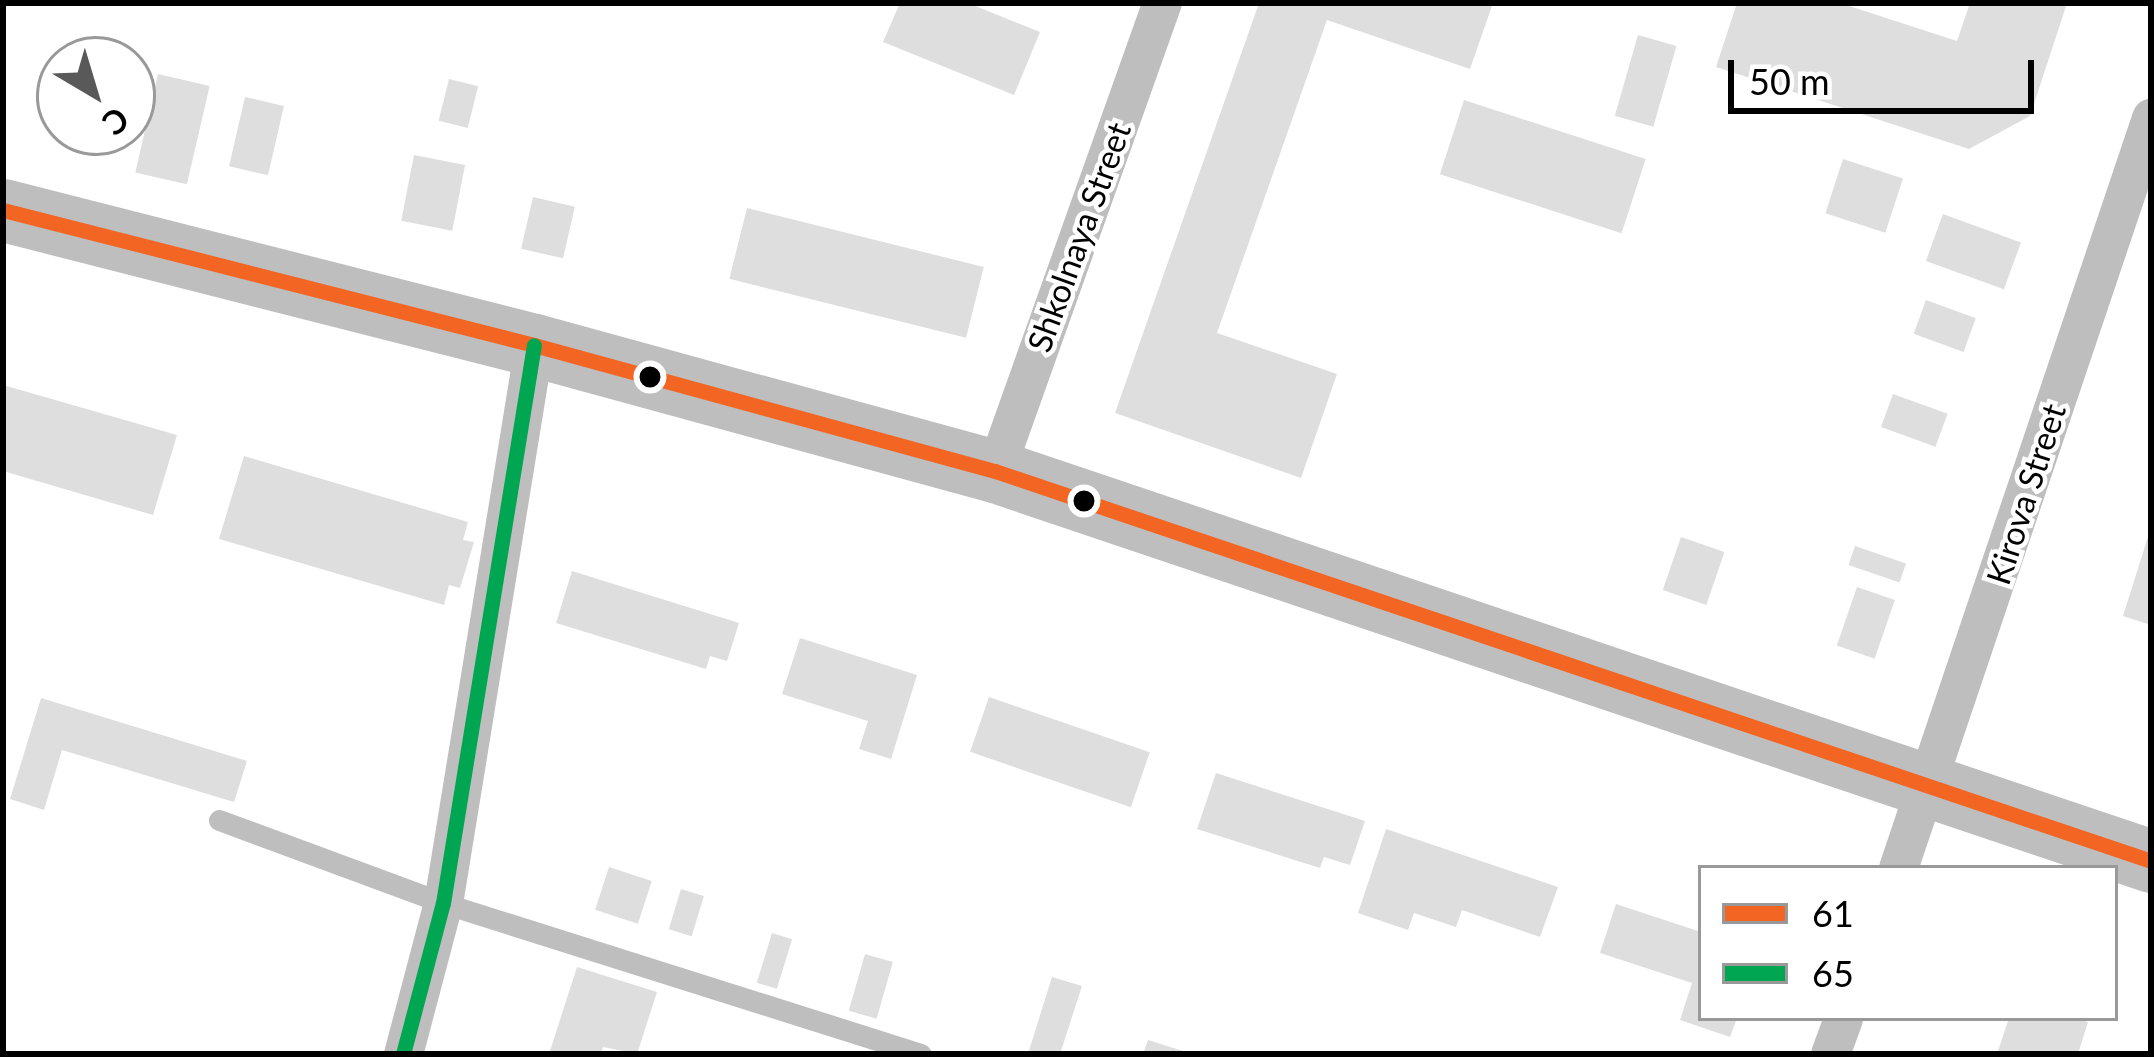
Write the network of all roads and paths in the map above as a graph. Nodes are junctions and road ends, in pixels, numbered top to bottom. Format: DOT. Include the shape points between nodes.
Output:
graph roads {
  1 [pos="1162,3"];
  2 [pos="2151,118"];
  3 [pos="3,210"];
  4 [pos="533,345"];
  5 [pos="995,471"];
  6 [pos="1929,783"];
  7 [pos="219,820"];
  8 [pos="2151,861"];
  9 [pos="1899,865"];
  10 [pos="443,903"];
  11 [pos="1842,1021"];
  12 [pos="403,1054"];
  13 [pos="921,1054"];
  14 [pos="1830,1054"];
  1 -- 5 [label="street, Shkolnaya Street"];
  2 -- 6 [label="street, Kirova Street"];
  3 -- 4 [label="main road"];
  4 -- 5 [label="main road"];
  4 -- 10 [label="street"];
  5 -- 6 [label="main road"];
  6 -- 8 [label="main road"];
  6 -- 9 [label="street, Kirova Street"];
  7 -- 10 [label="lane"];
  10 -- 12 [label="street"];
  10 -- 13 [label="lane"];
  11 -- 14 [label="street"];
}
